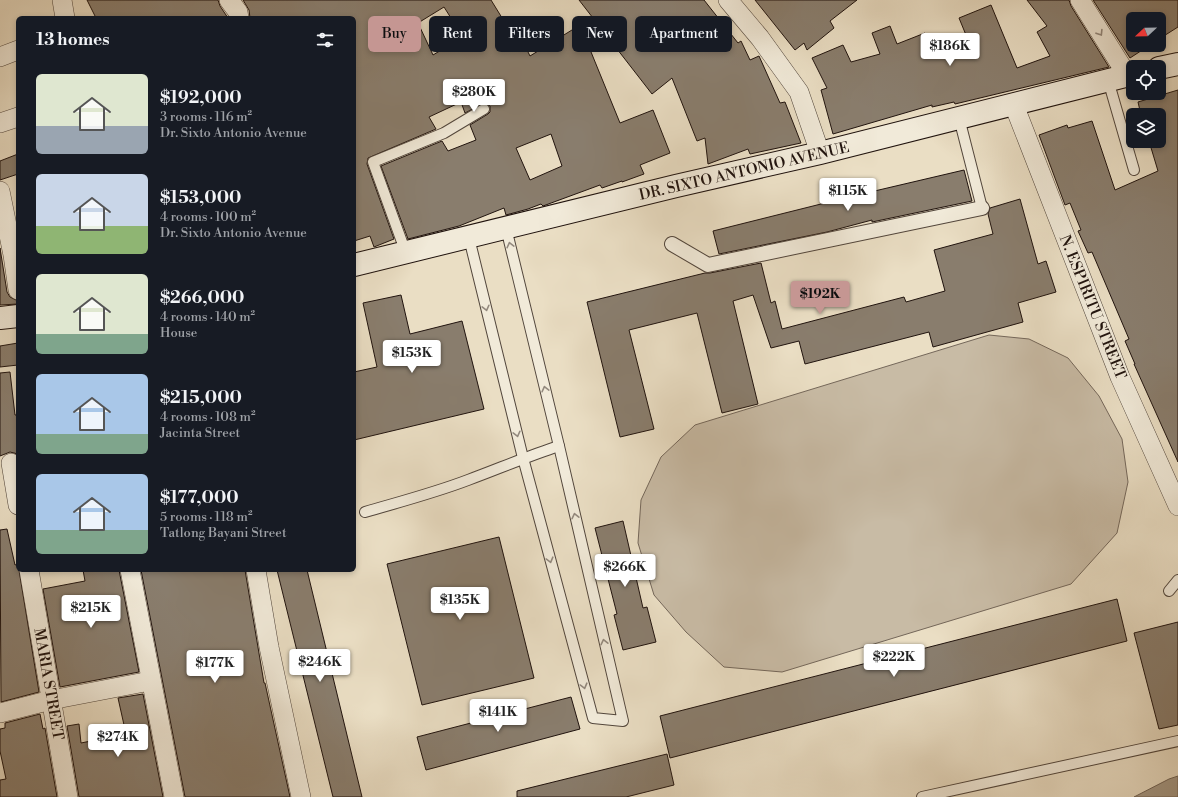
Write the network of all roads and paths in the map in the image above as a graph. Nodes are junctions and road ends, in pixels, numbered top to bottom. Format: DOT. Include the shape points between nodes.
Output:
graph roads {
  1 [pos="62,0"];
  2 [pos="229,0"];
  3 [pos="728,0"];
  4 [pos="1080,0"];
  5 [pos="65,16"];
  6 [pos="239,16"];
  7 [pos="16,51"];
  8 [pos="0,57"];
  9 [pos="1178,64"];
  10 [pos="1166,67"];
  11 [pos="1123,76"];
  12 [pos="1014,105"];
  13 [pos="484,109"];
  14 [pos="16,118"];
  15 [pos="959,118"];
  16 [pos="0,123"];
  17 [pos="820,153"];
  18 [pos="1134,170"];
  19 [pos="0,191"];
  20 [pos="982,208"];
  21 [pos="506,228"];
  22 [pos="469,238"];
  23 [pos="672,244"];
  24 [pos="406,253"];
  25 [pos="356,265"];
  26 [pos="16,276"];
  27 [pos="16,316"];
  28 [pos="0,318"];
  29 [pos="559,446"];
  30 [pos="523,458"];
  31 [pos="10,463"];
  32 [pos="16,494"];
  33 [pos="1178,506"];
  34 [pos="365,512"];
  35 [pos="29,572"];
  36 [pos="130,572"];
  37 [pos="256,572"];
  38 [pos="1178,580"];
  39 [pos="1169,591"];
  40 [pos="150,681"];
  41 [pos="51,700"];
  42 [pos="0,713"];
  43 [pos="1178,741"];
  44 [pos="68,797"];
  45 [pos="174,797"];
  46 [pos="301,797"];
  47 [pos="922,797"];
  1 -- 5 [label="street"];
  2 -- 6 [label="street"];
  3 -- 17 [label="street" via="760,38 799,92"];
  4 -- 11 [label="street, one-way"];
  7 -- 8 [label="street"];
  9 -- 10 [label="main road"];
  11 -- 12 [label="main road, DR. SIXTO ANTONIO AVENUE"];
  11 -- 18 [label="lane"];
  12 -- 15 [label="main road, DR. SIXTO ANTONIO AVENUE"];
  12 -- 33 [label="street, N. ESPIRITU STREET" via="1120,376"];
  13 -- 24 [label="lane" via="444,133 373,162"];
  14 -- 16 [label="street"];
  15 -- 17 [label="main road, DR. SIXTO ANTONIO AVENUE"];
  15 -- 20 [label="lane"];
  17 -- 21 [label="main road, DR. SIXTO ANTONIO AVENUE"];
  19 -- 26 [label="street"];
  20 -- 23 [label="street" via="708,265"];
  21 -- 22 [label="main road, DR. SIXTO ANTONIO AVENUE"];
  29 -- 21 [label="lane, one-way"];
  22 -- 24 [label="main road, DR. SIXTO ANTONIO AVENUE"];
  22 -- 30 [label="lane, one-way"];
  24 -- 25 [label="main road, DR. SIXTO ANTONIO AVENUE"];
  27 -- 28 [label="main road"];
  29 -- 30 [label="lane"];
  30 -- 29 [label="lane, one-way" via="593,718 623,721"];
  30 -- 34 [label="lane" via="455,485"];
  31 -- 32 [label="street"];
  35 -- 41 [label="street, MARIA STREET"];
  36 -- 40 [label="street"];
  37 -- 46 [label="street" via="269,647"];
  38 -- 39 [label="lane"];
  40 -- 41 [label="street"];
  40 -- 45 [label="street"];
  41 -- 42 [label="street"];
  41 -- 44 [label="street, MARIA STREET"];
  43 -- 47 [label="lane"];
}
